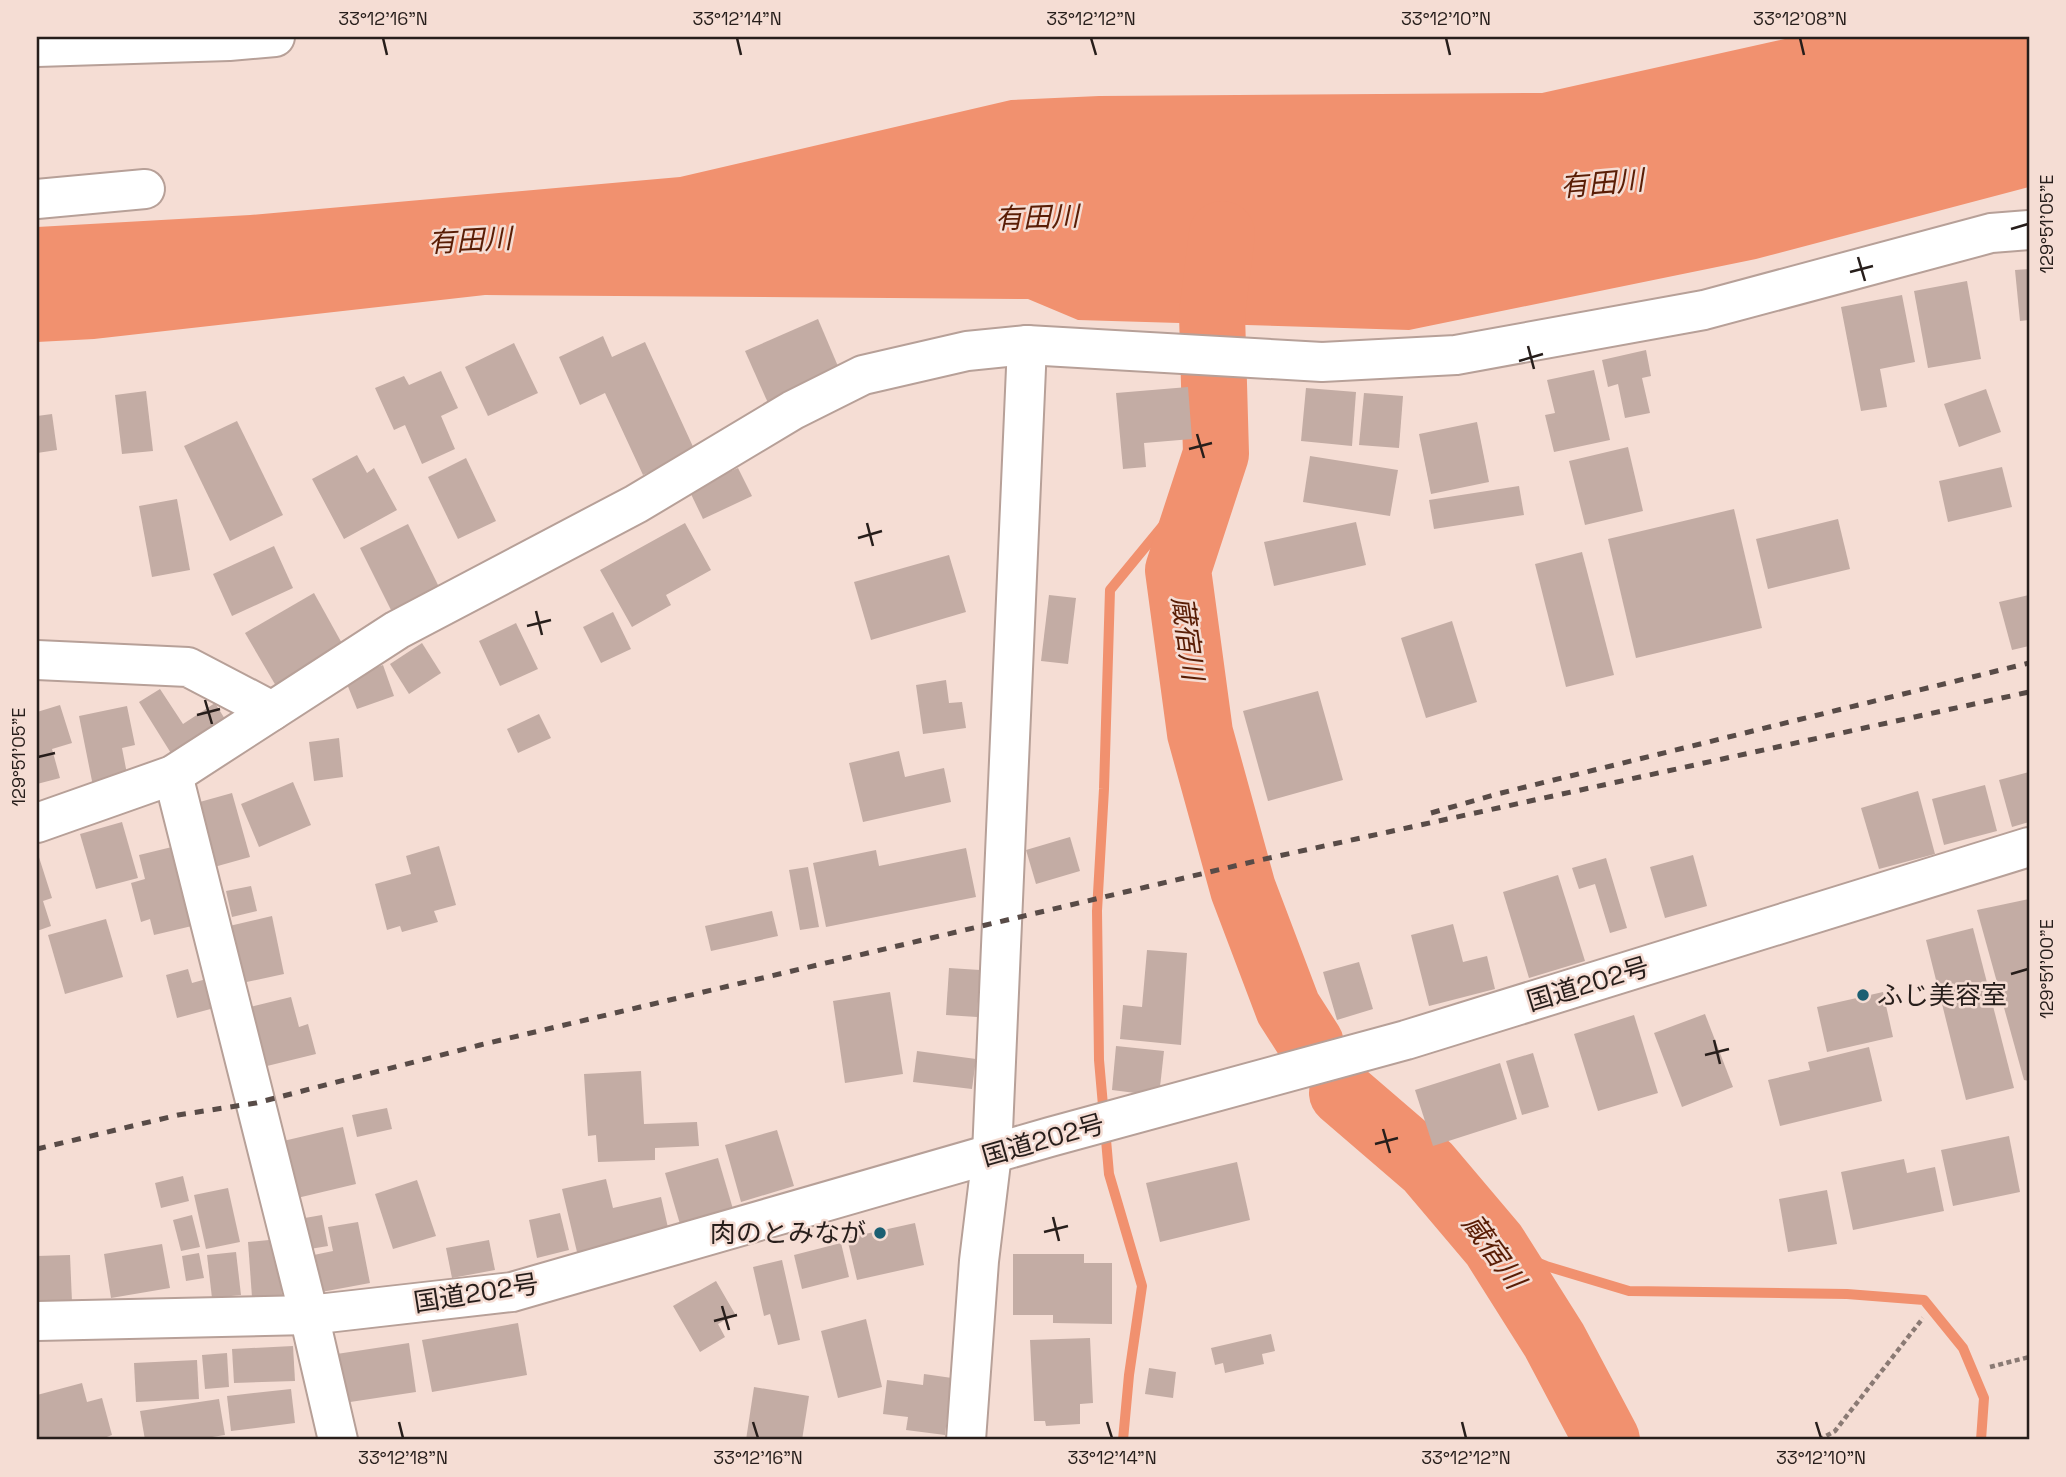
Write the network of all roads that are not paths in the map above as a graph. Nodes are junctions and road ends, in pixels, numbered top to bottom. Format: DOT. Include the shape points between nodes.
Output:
graph roads {
  1 [pos="275,37"];
  2 [pos="37,47"];
  3 [pos="145,189"];
  4 [pos="37,199"];
  5 [pos="2029,230"];
  6 [pos="1027,345"];
  7 [pos="37,660"];
  8 [pos="272,711"];
  9 [pos="173,775"];
  10 [pos="37,823"];
  11 [pos="2029,847"];
  12 [pos="992,1154"];
  13 [pos="309,1315"];
  14 [pos="37,1321"];
  15 [pos="338,1440"];
  16 [pos="966,1440"];
  1 -- 2 [label="main road"];
  3 -- 4 [label="main road"];
  5 -- 6 [label="main road" via="1991,233 1704,310 1456,355 1322,362"];
  6 -- 8 [label="main road" via="967,351 863,375 793,410 636,504 397,629"];
  6 -- 12 [label="main road"];
  7 -- 8 [label="main road" via="188,667"];
  8 -- 9 [label="main road"];
  9 -- 10 [label="main road"];
  9 -- 13 [label="main road"];
  11 -- 12 [label="main road, 国道202号" via="1406,1040"];
  12 -- 13 [label="main road, 国道202号" via="512,1292"];
  12 -- 16 [label="main road"];
  13 -- 14 [label="main road, 国道202号"];
  13 -- 15 [label="main road"];
}
